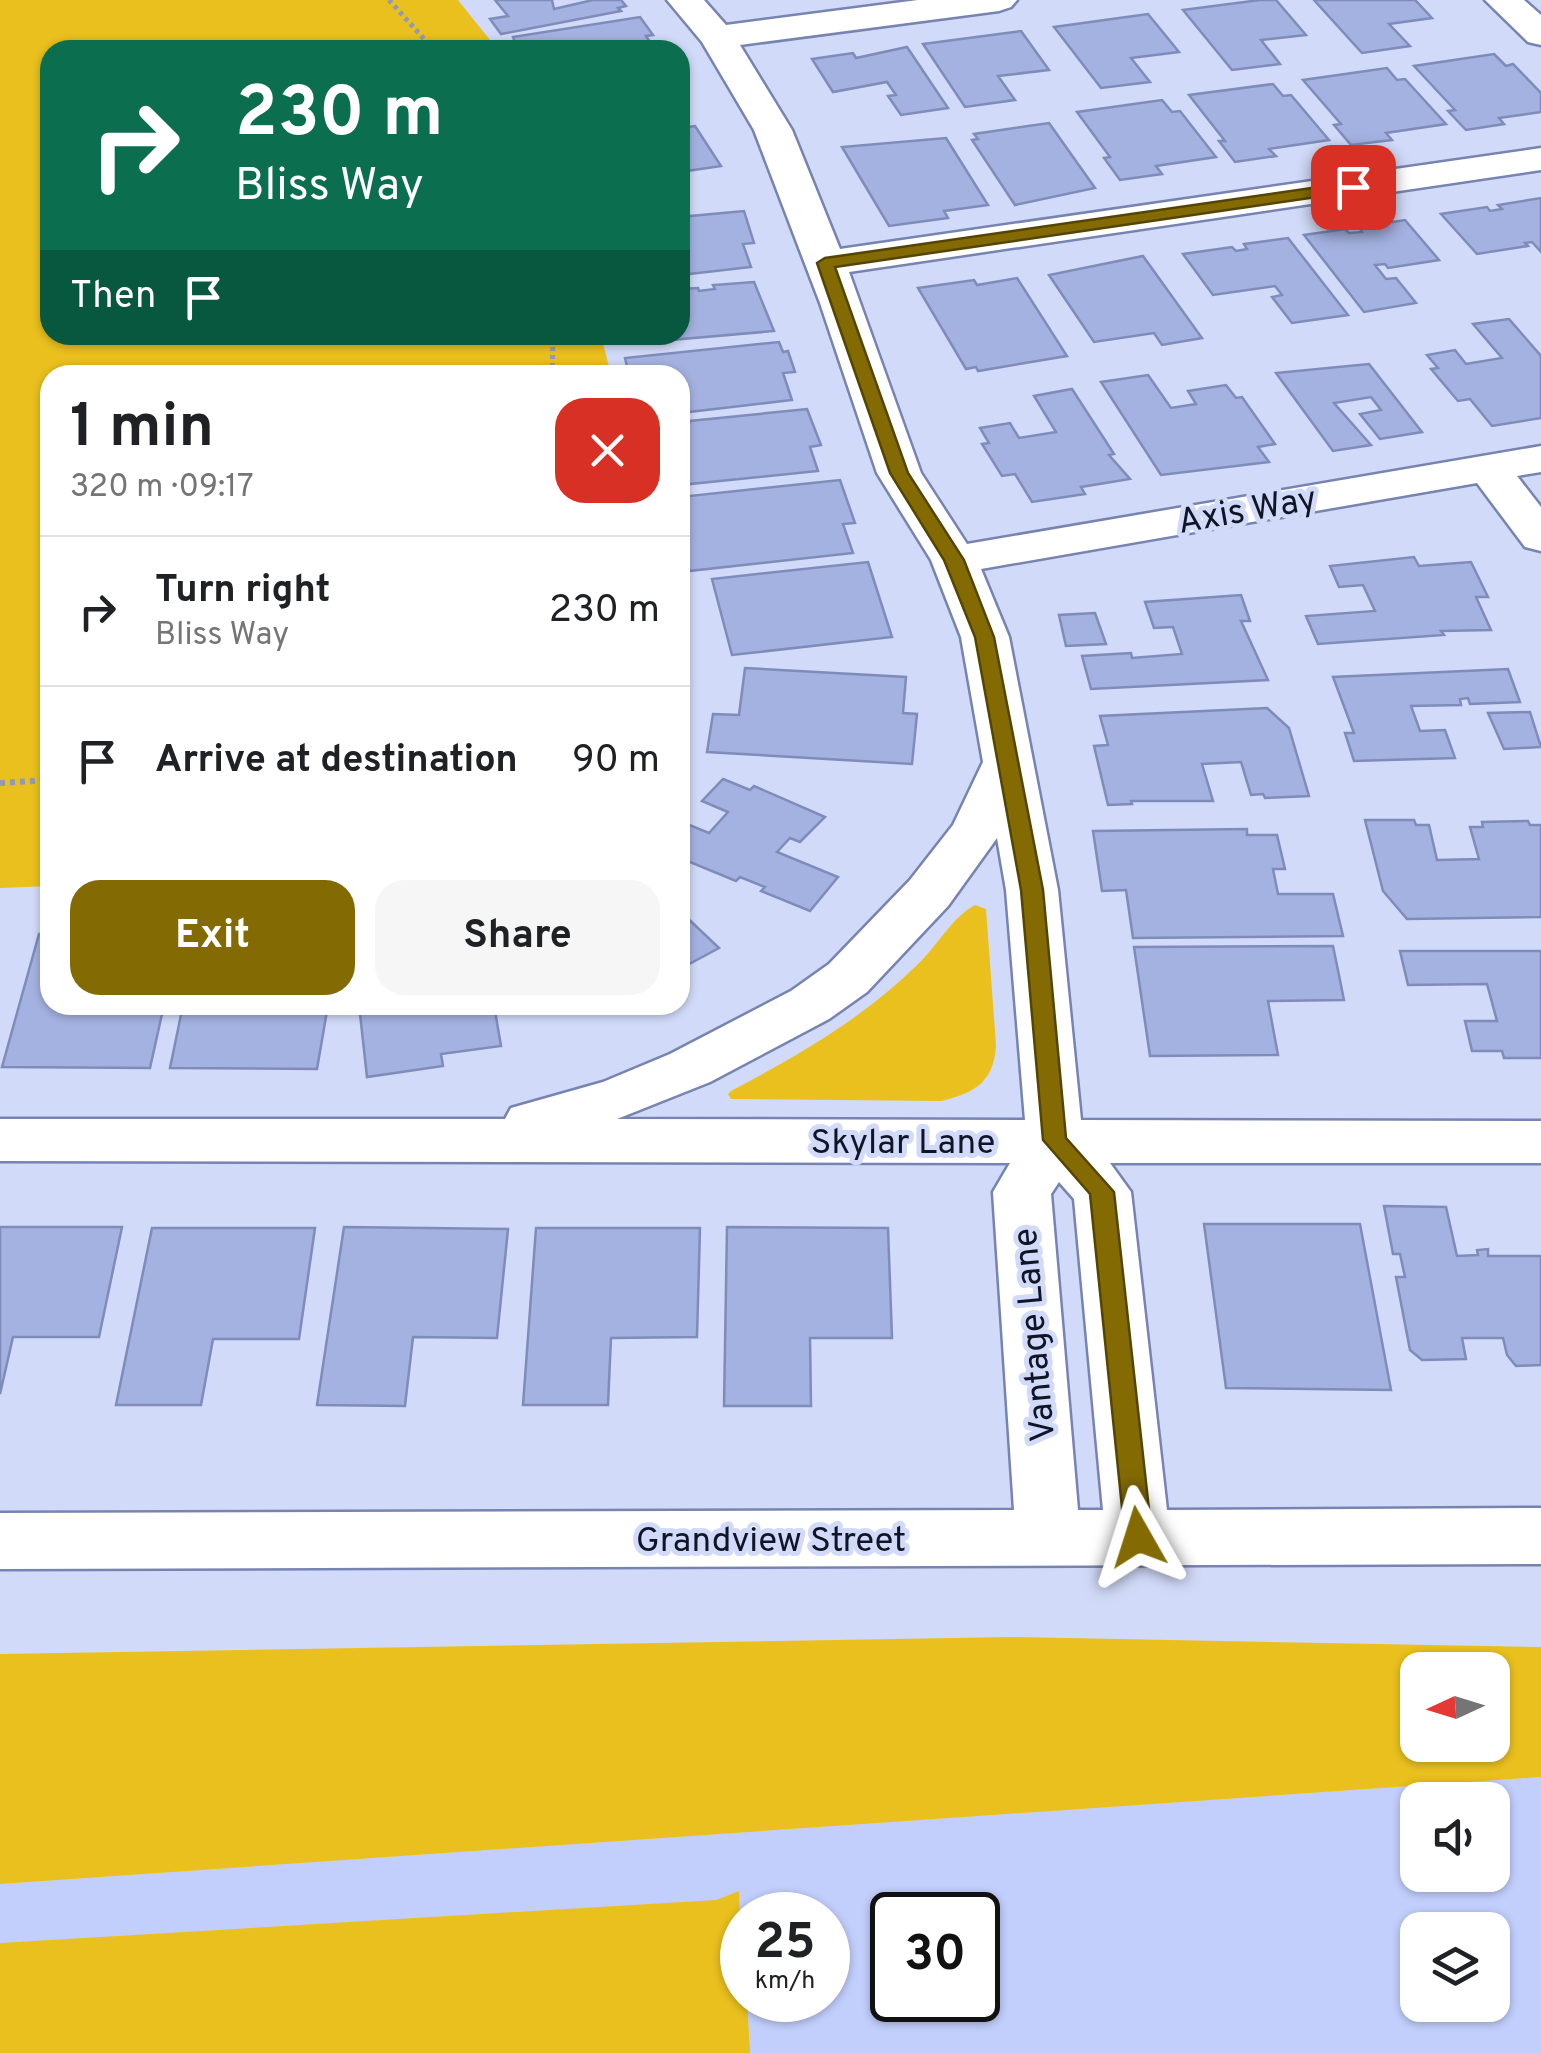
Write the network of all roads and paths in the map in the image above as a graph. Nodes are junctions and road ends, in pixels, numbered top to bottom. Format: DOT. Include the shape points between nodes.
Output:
graph roads {
  1 [pos="389,0"];
  2 [pos="685,0"];
  3 [pos="998,0"];
  4 [pos="1503,0"];
  5 [pos="1541,34"];
  6 [pos="717,37"];
  7 [pos="424,40"];
  8 [pos="1541,159"];
  9 [pos="825,263"];
  10 [pos="1541,460"];
  11 [pos="1488,468"];
  12 [pos="1541,537"];
  13 [pos="954,560"];
  14 [pos="1008,763"];
  15 [pos="40,780"];
  16 [pos="0,782"];
  17 [pos="0,1140"];
  18 [pos="445,1140"];
  19 [pos="1055,1140"];
  20 [pos="1541,1142"];
  21 [pos="1541,1536"];
  22 [pos="1138,1537"];
  23 [pos="1048,1538"];
  24 [pos="0,1541"];
  1 -- 7 [label="path"];
  2 -- 6 [label="street"];
  3 -- 6 [label="street"];
  4 -- 5 [label="street"];
  6 -- 9 [label="street" via="773,130"];
  8 -- 9 [label="street"];
  9 -- 13 [label="street" via="899,473"];
  10 -- 11 [label="street, Axis Way"];
  11 -- 12 [label="street"];
  11 -- 13 [label="street, Axis Way"];
  13 -- 14 [label="street" via="984,637"];
  14 -- 18 [label="street, Skylar Lane" via="975,832 929,893 848,978 763,1031 619,1098"];
  14 -- 19 [label="street" via="1032,890"];
  15 -- 16 [label="path"];
  17 -- 18 [label="street, Skylar Lane"];
  18 -- 19 [label="street, Skylar Lane"];
  19 -- 20 [label="street, Skylar Lane"];
  19 -- 22 [label="street" via="1102,1192"];
  19 -- 23 [label="street, Vantage Lane" via="1022,1192"];
  21 -- 22 [label="street, Grandview Street"];
  22 -- 23 [label="street, Grandview Street"];
  23 -- 24 [label="street, Grandview Street"];
}
